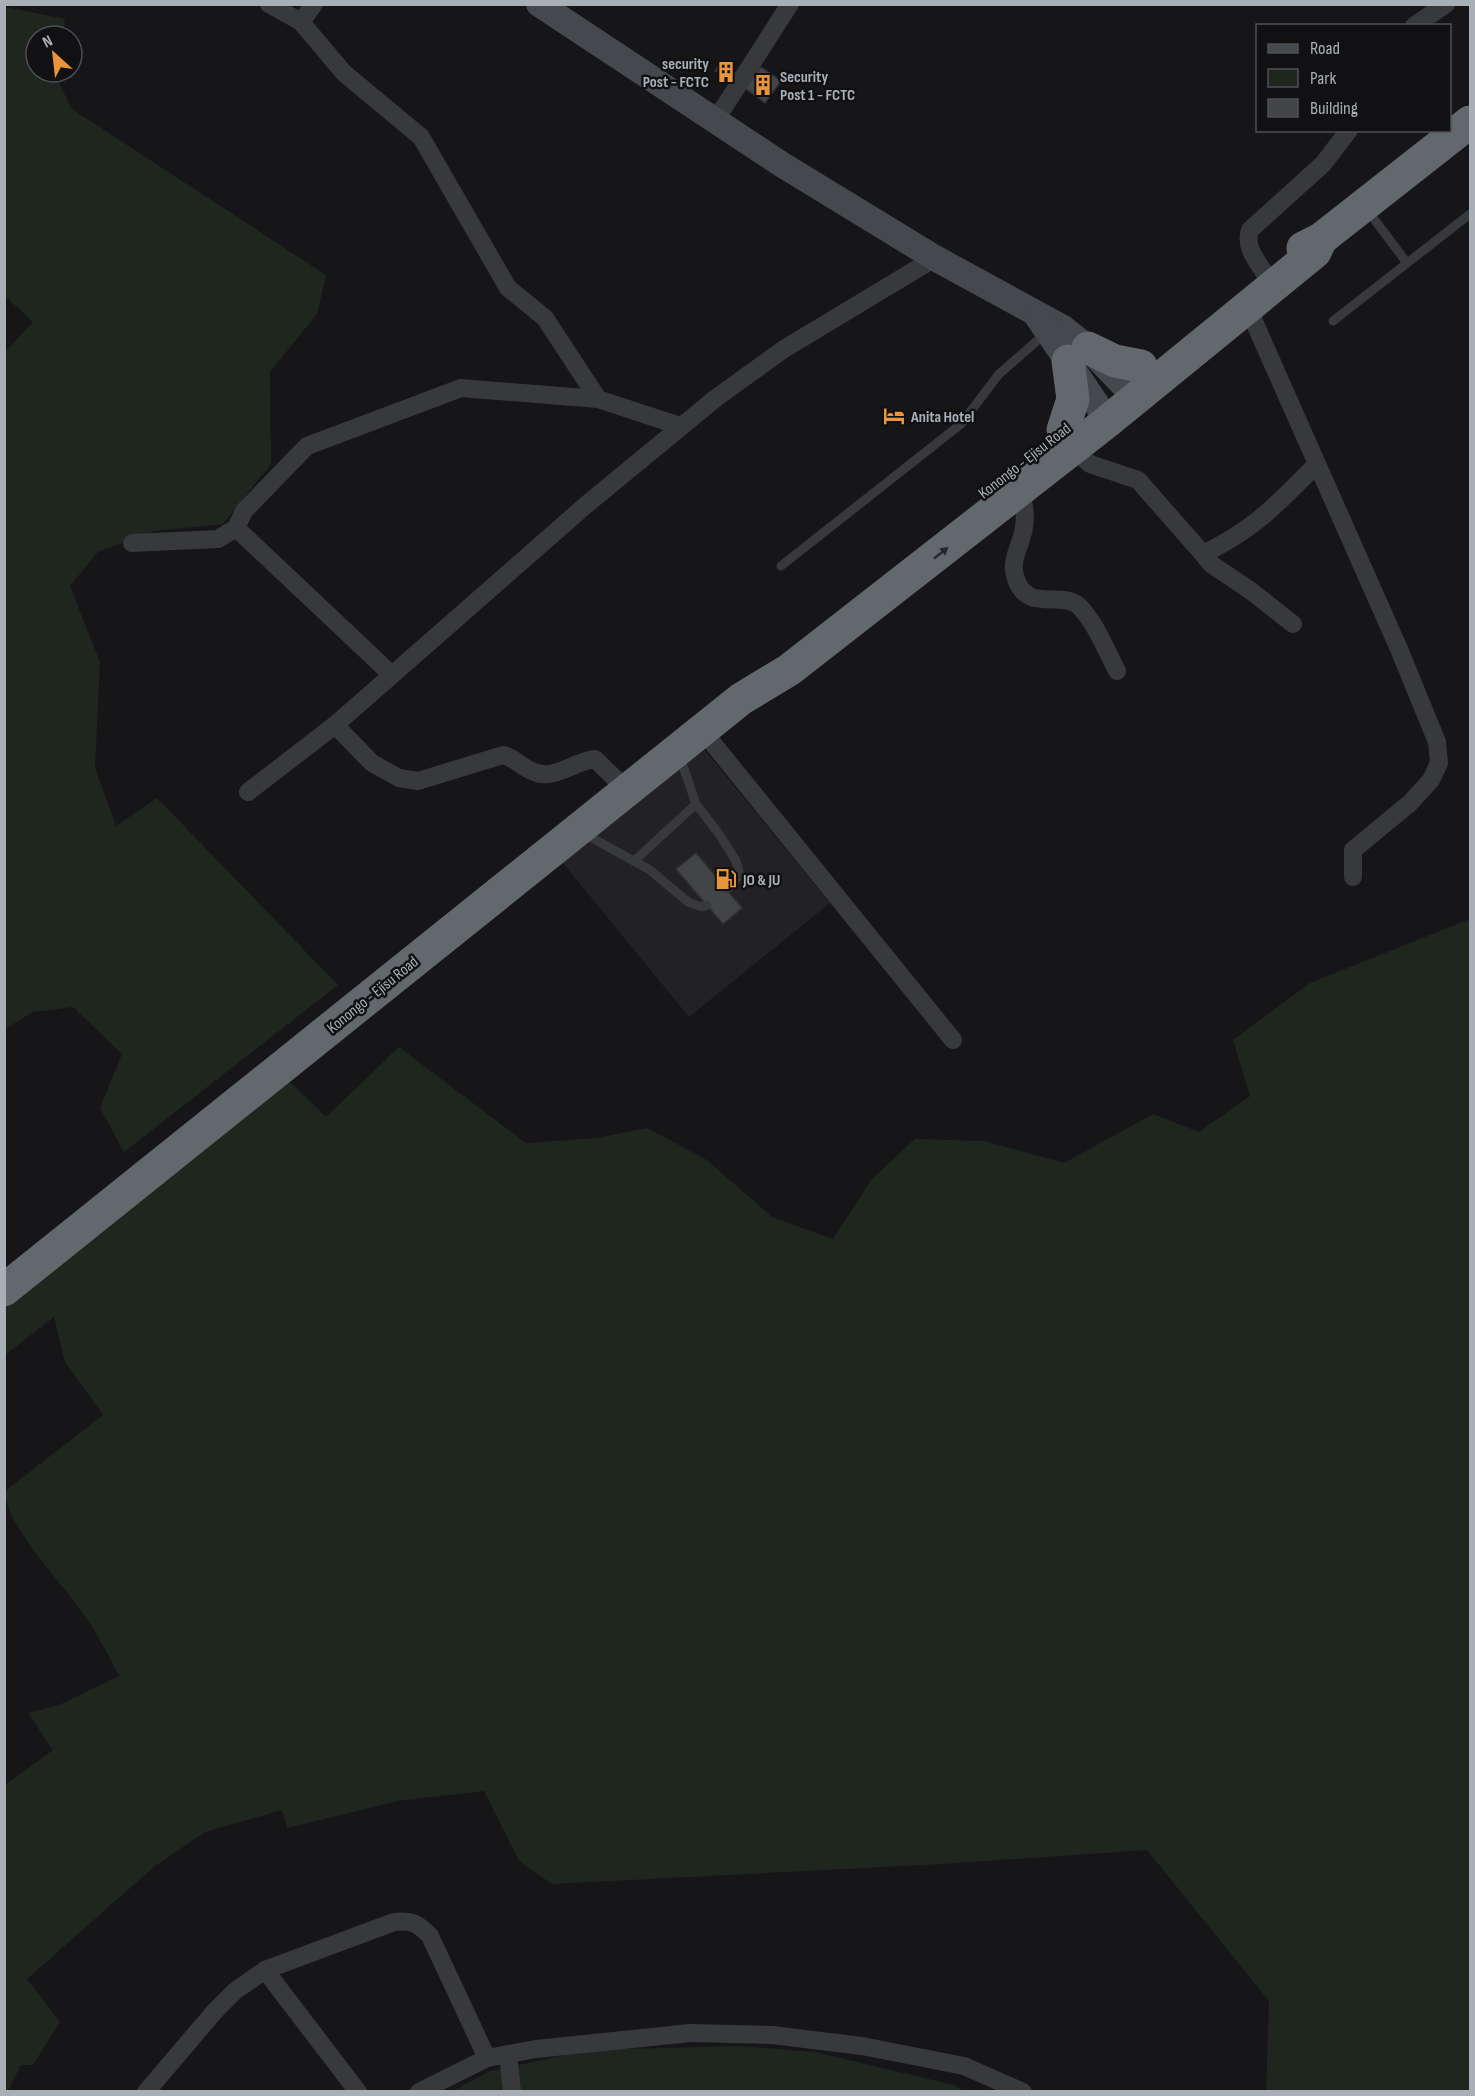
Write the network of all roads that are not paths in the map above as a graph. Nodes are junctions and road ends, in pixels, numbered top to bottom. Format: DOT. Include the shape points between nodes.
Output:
graph roads {
  1 [pos="269,4"];
  2 [pos="314,4"];
  3 [pos="539,4"];
  4 [pos="790,4"];
  5 [pos="1446,4"];
  6 [pos="301,22"];
  7 [pos="1417,24"];
  8 [pos="715,121"];
  9 [pos="1470,122"];
  10 [pos="1347,132"];
  11 [pos="1363,204"];
  12 [pos="1470,214"];
  13 [pos="1321,239"];
  14 [pos="935,258"];
  15 [pos="1407,263"];
  16 [pos="1266,275"];
  17 [pos="1248,308"];
  18 [pos="1334,321"];
  19 [pos="1041,325"];
  20 [pos="1078,354"];
  21 [pos="1133,382"];
  22 [pos="598,399"];
  23 [pos="1102,412"];
  24 [pos="680,426"];
  25 [pos="1068,439"];
  26 [pos="1316,465"];
  27 [pos="1020,491"];
  28 [pos="236,528"];
  29 [pos="132,543"];
  30 [pos="1203,554"];
  31 [pos="782,566"];
  32 [pos="1293,624"];
  33 [pos="1117,670"];
  34 [pos="392,675"];
  35 [pos="741,699"];
  36 [pos="335,725"];
  37 [pos="690,740"];
  38 [pos="627,790"];
  39 [pos="248,792"];
  40 [pos="696,804"];
  41 [pos="578,830"];
  42 [pos="634,861"];
  43 [pos="1353,877"];
  44 [pos="727,890"];
  45 [pos="707,905"];
  46 [pos="953,1040"];
  47 [pos="4,1290"];
  48 [pos="265,1970"];
  49 [pos="508,2054"];
  50 [pos="487,2058"];
  51 [pos="146,2091"];
  52 [pos="358,2091"];
  53 [pos="419,2091"];
  54 [pos="512,2091"];
  55 [pos="1023,2091"];
  1 -- 6 [label="street"];
  2 -- 6 [label="street"];
  3 -- 8 [label="street"];
  4 -- 8 [label="street"];
  5 -- 7 [label="street"];
  6 -- 22 [label="street" via="344,73 421,137 508,288 545,318"];
  8 -- 14 [label="street"];
  9 -- 11 [label="highway, Konongo - Ejisu Road"];
  10 -- 16 [label="street" via="1323,164 1250,230 1250,248"];
  11 -- 13 [label="highway, Konongo - Ejisu Road"];
  11 -- 15 [label="lane"];
  12 -- 15 [label="lane"];
  13 -- 16 [label="highway, Konongo - Ejisu Road"];
  13 -- 17 [label="highway, Konongo - Ejisu Road" via="1315,252"];
  14 -- 19 [label="street"];
  14 -- 24 [label="street" via="784,349"];
  15 -- 18 [label="lane"];
  16 -- 21 [label="highway, Konongo - Ejisu Road"];
  17 -- 21 [label="highway, Konongo - Ejisu Road"];
  17 -- 26 [label="street"];
  19 -- 20 [label="street" via="1063,328"];
  19 -- 31 [label="lane" via="961,424"];
  20 -- 21 [label="highway" via="1115,360"];
  20 -- 23 [label="street"];
  20 -- 25 [label="highway"];
  21 -- 23 [label="highway, Konongo - Ejisu Road"];
  22 -- 24 [label="street"];
  22 -- 28 [label="street" via="461,388 307,446 244,511"];
  23 -- 25 [label="highway, Konongo - Ejisu Road"];
  24 -- 34 [label="street"];
  25 -- 27 [label="highway, Konongo - Ejisu Road"];
  25 -- 30 [label="street" via="1090,464 1138,480"];
  25 -- 35 [label="highway, Konongo - Ejisu Road" via="776,657"];
  26 -- 30 [label="street" via="1257,524"];
  26 -- 43 [label="street" via="1437,742 1438,763 1431,780 1410,803 1353,850"];
  27 -- 33 [label="street" via="1024,525 1013,562 1021,588 1042,601 1067,601 1079,607"];
  35 -- 27 [label="highway, Konongo - Ejisu Road, one-way" via="789,670"];
  28 -- 29 [label="street" via="218,539"];
  28 -- 34 [label="street"];
  30 -- 32 [label="street"];
  34 -- 36 [label="street"];
  35 -- 37 [label="highway, Konongo - Ejisu Road"];
  36 -- 38 [label="street" via="372,763 399,778 418,781 503,755 542,774 595,759"];
  36 -- 39 [label="street"];
  37 -- 38 [label="highway, Konongo - Ejisu Road"];
  37 -- 40 [label="lane"];
  37 -- 46 [label="street"];
  38 -- 41 [label="highway, Konongo - Ejisu Road"];
  40 -- 42 [label="lane"];
  40 -- 44 [label="lane" via="736,861 740,875"];
  41 -- 42 [label="lane"];
  41 -- 47 [label="highway, Konongo - Ejisu Road"];
  42 -- 45 [label="lane" via="688,902"];
  48 -- 50 [label="street" via="394,1922 413,1922 430,1936"];
  48 -- 51 [label="street" via="214,2011"];
  48 -- 52 [label="street"];
  49 -- 50 [label="street"];
  49 -- 54 [label="street"];
  49 -- 55 [label="street" via="690,2033 772,2035 862,2046 964,2066"];
  50 -- 53 [label="street"];
}
